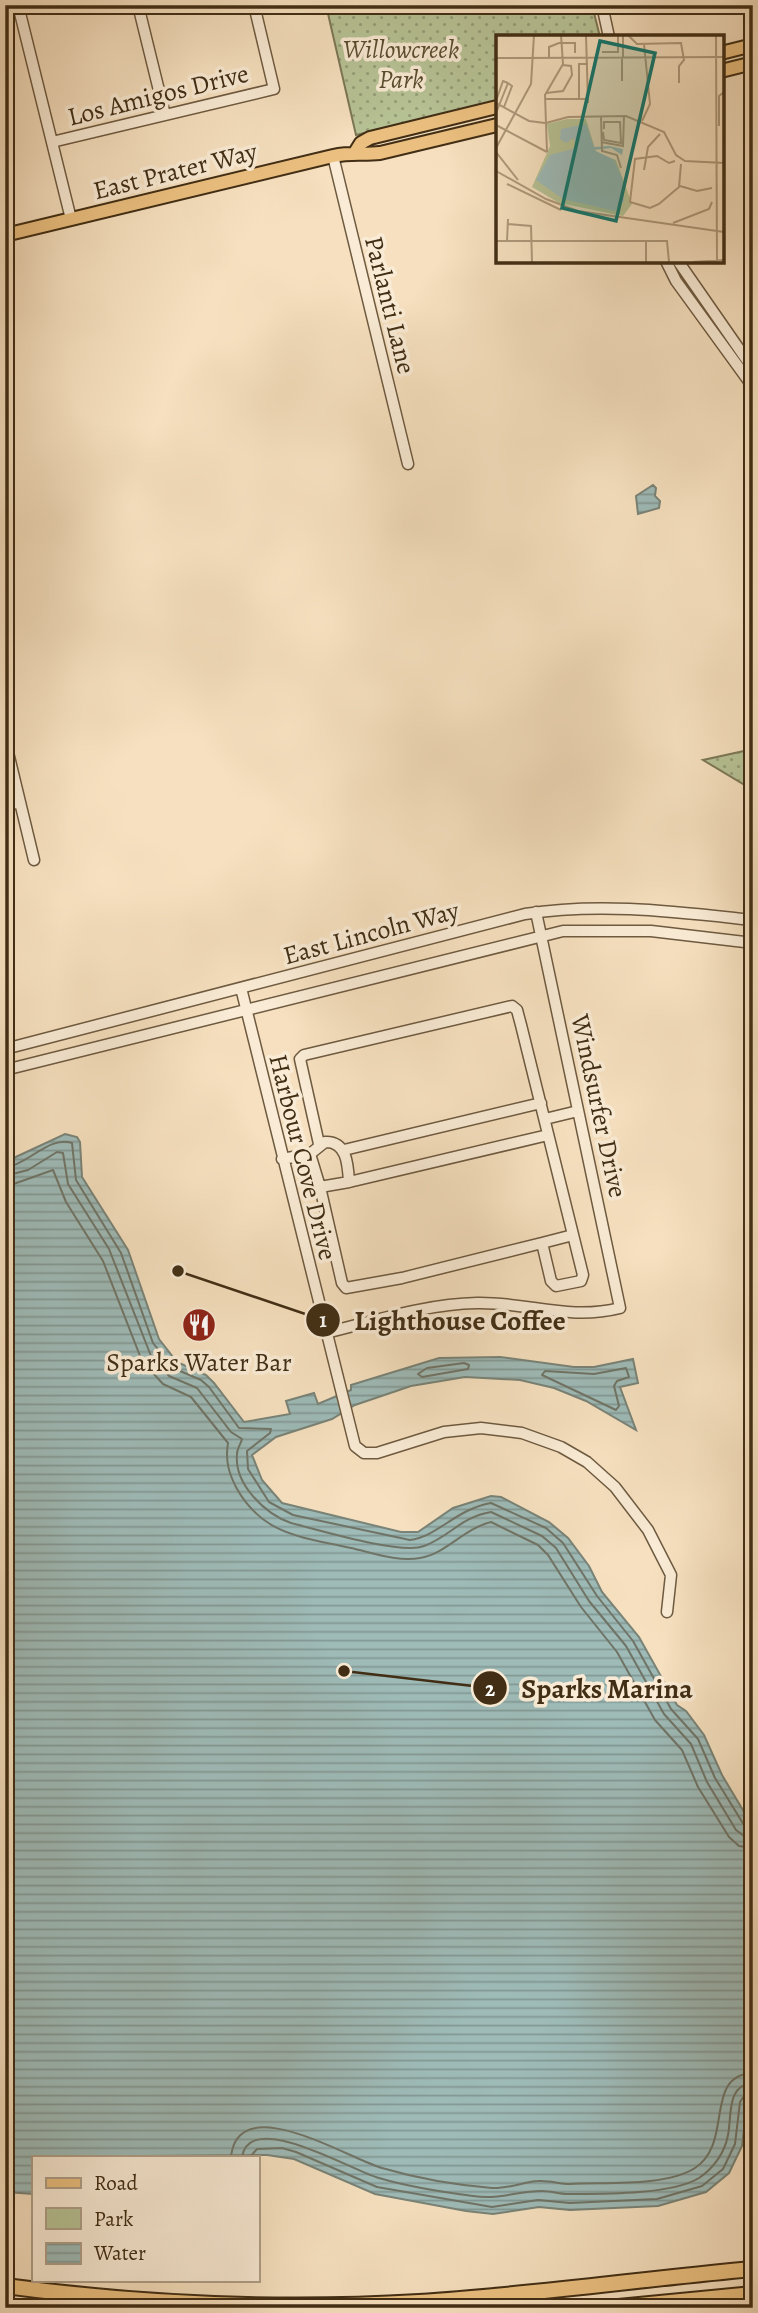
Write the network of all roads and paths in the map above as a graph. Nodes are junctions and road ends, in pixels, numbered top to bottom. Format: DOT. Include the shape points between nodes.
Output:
graph roads {
  1 [pos="18,5"];
  2 [pos="138,5"];
  3 [pos="254,5"];
  4 [pos="602,5"];
  5 [pos="610,35"];
  6 [pos="753,45"];
  7 [pos="723,52"];
  8 [pos="753,63"];
  9 [pos="723,70"];
  10 [pos="496,107"];
  11 [pos="164,115"];
  12 [pos="496,125"];
  13 [pos="52,142"];
  14 [pos="356,151"];
  15 [pos="333,156"];
  16 [pos="71,219"];
  17 [pos="5,235"];
  18 [pos="666,262"];
  19 [pos="679,262"];
  20 [pos="753,369"];
  21 [pos="753,387"];
  22 [pos="408,464"];
  23 [pos="5,740"];
  24 [pos="20,803"];
  25 [pos="5,806"];
  26 [pos="34,860"];
  27 [pos="536,912"];
  28 [pos="753,920"];
  29 [pos="541,936"];
  30 [pos="753,943"];
  31 [pos="241,988"];
  32 [pos="246,1010"];
  33 [pos="5,1049"];
  34 [pos="5,1070"];
  35 [pos="541,1103"];
  36 [pos="578,1111"];
  37 [pos="545,1119"];
  38 [pos="548,1135"];
  39 [pos="319,1144"];
  40 [pos="344,1150"];
  41 [pos="310,1154"];
  42 [pos="282,1159"];
  43 [pos="349,1182"];
  44 [pos="320,1187"];
  45 [pos="573,1236"];
  46 [pos="542,1243"];
  47 [pos="325,1333"];
  48 [pos="667,1612"];
  49 [pos="753,2269"];
  50 [pos="5,2286"];
  51 [pos="753,2294"];
  52 [pos="608,2308"];
  1 -- 13 [label="street"];
  2 -- 11 [label="street"];
  3 -- 11 [label="street, Los Amigos Drive" via="274,89"];
  4 -- 5 [label="street"];
  6 -- 7 [label="main road"];
  8 -- 9 [label="main road"];
  10 -- 14 [label="main road, East Prater Way" via="370,138"];
  11 -- 13 [label="street, Los Amigos Drive"];
  12 -- 14 [label="main road, East Prater Way" via="380,153"];
  13 -- 16 [label="street"];
  14 -- 15 [label="main road, East Prater Way"];
  15 -- 16 [label="main road, East Prater Way"];
  15 -- 22 [label="street, Parlanti Lane"];
  16 -- 17 [label="main road, East Prater Way"];
  18 -- 21 [label="street"];
  19 -- 20 [label="street"];
  23 -- 24 [label="street"];
  24 -- 25 [label="street"];
  24 -- 26 [label="street"];
  27 -- 28 [label="street, East Lincoln Way" via="568,907 623,908"];
  27 -- 29 [label="street, Windsurfer Drive"];
  27 -- 31 [label="street, East Lincoln Way"];
  29 -- 30 [label="street, East Lincoln Way" via="580,929 632,930"];
  29 -- 32 [label="street, East Lincoln Way"];
  29 -- 36 [label="street, Windsurfer Drive"];
  31 -- 32 [label="street, Harbour Cove Drive"];
  31 -- 33 [label="street, East Lincoln Way"];
  32 -- 34 [label="street, East Lincoln Way"];
  32 -- 42 [label="street, Harbour Cove Drive"];
  35 -- 37 [label="street"];
  35 -- 39 [label="street" via="517,1010 505,1006 303,1055 300,1059"];
  35 -- 40 [label="street"];
  36 -- 37 [label="street"];
  36 -- 47 [label="street, Windsurfer Drive" via="620,1308 579,1315 505,1304 451,1305"];
  37 -- 38 [label="street"];
  38 -- 43 [label="street"];
  38 -- 45 [label="street"];
  39 -- 40 [label="street" via="331,1142"];
  39 -- 41 [label="street"];
  40 -- 43 [label="street"];
  41 -- 42 [label="street"];
  41 -- 44 [label="street"];
  42 -- 47 [label="street, Harbour Cove Drive"];
  43 -- 44 [label="street"];
  44 -- 46 [label="street" via="346,1288"];
  45 -- 46 [label="street"];
  45 -- 46 [label="street" via="583,1275 572,1283 556,1286 551,1281"];
  47 -- 48 [label="street, Harbour Cove Drive" via="352,1442 364,1453 469,1429 522,1433 561,1447 615,1487 648,1530 671,1575"];
  49 -- 50 [label="highway" via="373,2304 209,2302"];
  51 -- 52 [label="highway"];
}
